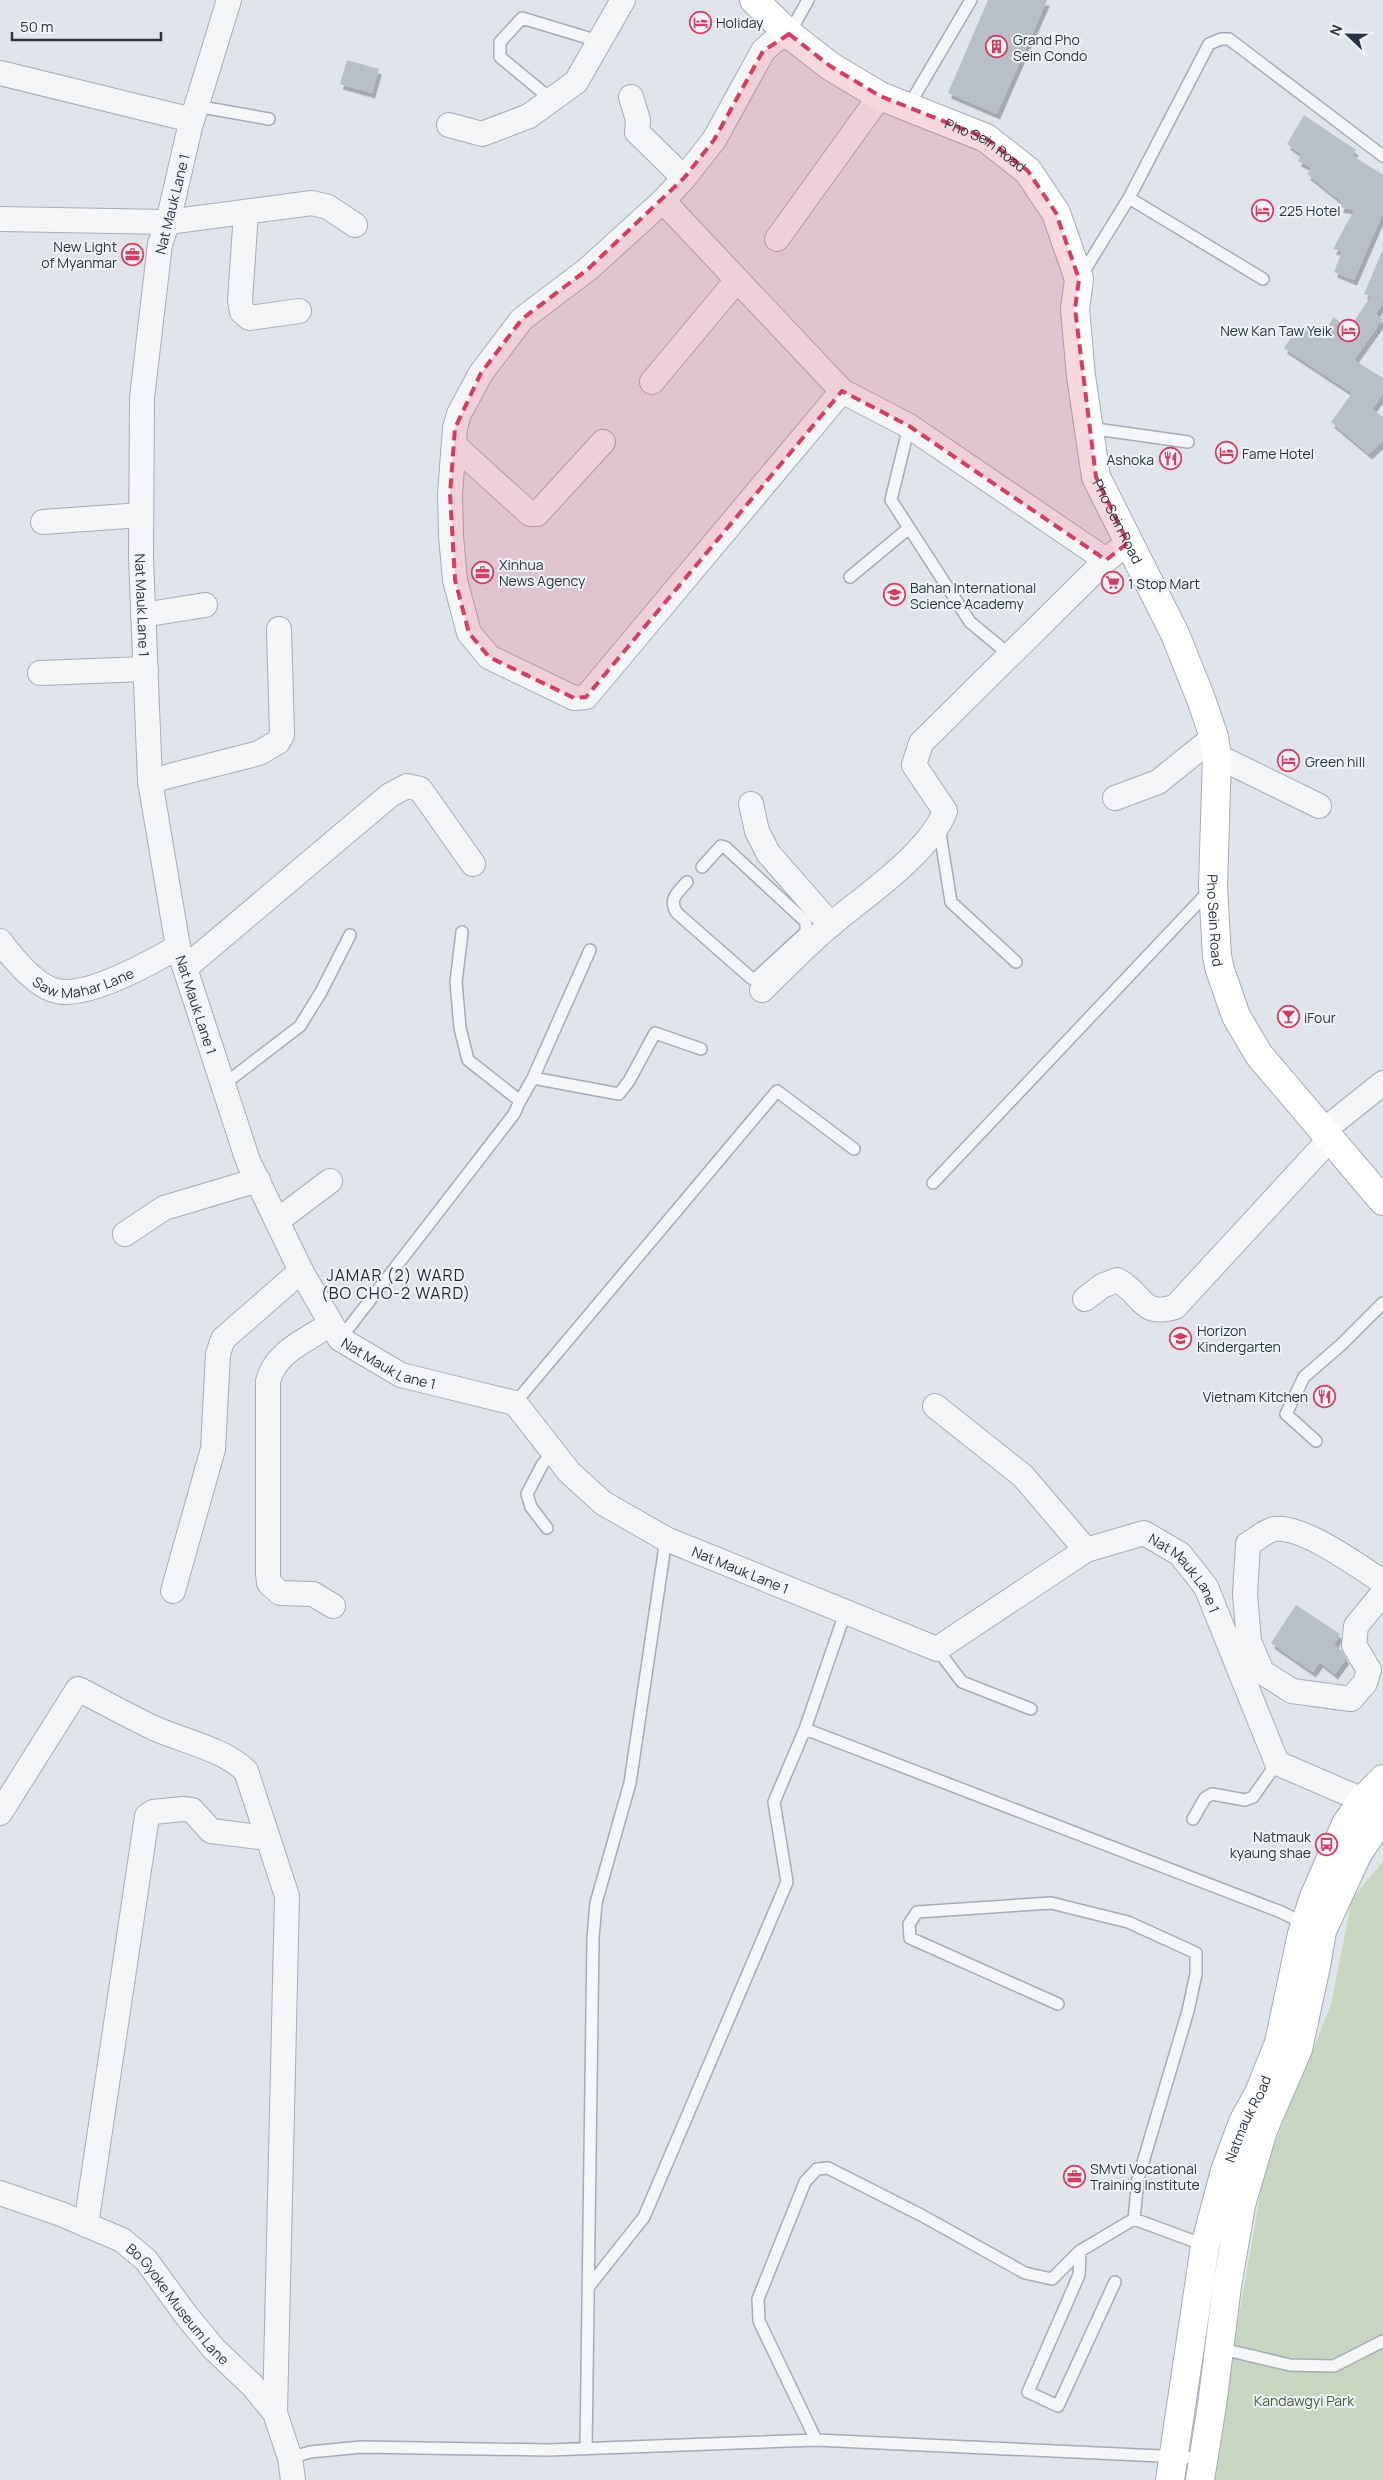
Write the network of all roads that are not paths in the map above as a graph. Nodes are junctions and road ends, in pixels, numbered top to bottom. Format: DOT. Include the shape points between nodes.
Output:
graph roads {
  1 [pos="228,0"];
  2 [pos="623,0"];
  3 [pos="754,0"];
  4 [pos="808,0"];
  5 [pos="971,0"];
  6 [pos="789,34"];
  7 [pos="598,41"];
  8 [pos="0,72"];
  9 [pos="880,96"];
  10 [pos="631,97"];
  11 [pos="552,100"];
  12 [pos="908,107"];
  13 [pos="194,113"];
  14 [pos="269,118"];
  15 [pos="449,125"];
  16 [pos="1383,156"];
  17 [pos="684,178"];
  18 [pos="1129,198"];
  19 [pos="663,201"];
  20 [pos="246,212"];
  21 [pos="0,219"];
  22 [pos="168,222"];
  23 [pos="355,225"];
  24 [pos="777,239"];
  25 [pos="1078,279"];
  26 [pos="1263,279"];
  27 [pos="737,280"];
  28 [pos="300,311"];
  29 [pos="652,382"];
  30 [pos="842,391"];
  31 [pos="909,426"];
  32 [pos="1089,428"];
  33 [pos="603,442"];
  34 [pos="1188,442"];
  35 [pos="454,445"];
  36 [pos="141,515"];
  37 [pos="43,522"];
  38 [pos="909,528"];
  39 [pos="1128,544"];
  40 [pos="1106,560"];
  41 [pos="850,576"];
  42 [pos="205,605"];
  43 [pos="143,615"];
  44 [pos="279,629"];
  45 [pos="1011,656"];
  46 [pos="146,669"];
  47 [pos="40,674"];
  48 [pos="1216,746"];
  49 [pos="150,781"];
  50 [pos="1115,798"];
  51 [pos="751,804"];
  52 [pos="1318,806"];
  53 [pos="939,827"];
  54 [pos="473,864"];
  55 [pos="702,867"];
  56 [pos="687,882"];
  57 [pos="1214,886"];
  58 [pos="831,925"];
  59 [pos="462,932"];
  60 [pos="350,935"];
  61 [pos="0,941"];
  62 [pos="590,950"];
  63 [pos="181,958"];
  64 [pos="1016,962"];
  65 [pos="761,985"];
  66 [pos="701,1049"];
  67 [pos="532,1078"];
  68 [pos="1383,1083"];
  69 [pos="224,1085"];
  70 [pos="520,1101"];
  71 [pos="1327,1135"];
  72 [pos="854,1149"];
  73 [pos="258,1180"];
  74 [pos="330,1181"];
  75 [pos="934,1183"];
  76 [pos="1383,1201"];
  77 [pos="277,1221"];
  78 [pos="125,1234"];
  79 [pos="301,1271"];
  80 [pos="1085,1299"];
  81 [pos="1383,1303"];
  82 [pos="336,1332"];
  83 [pos="515,1403"];
  84 [pos="935,1406"];
  85 [pos="1316,1441"];
  86 [pos="554,1451"];
  87 [pos="547,1528"];
  88 [pos="666,1539"];
  89 [pos="1086,1550"];
  90 [pos="1383,1582"];
  91 [pos="174,1591"];
  92 [pos="1383,1593"];
  93 [pos="333,1606"];
  94 [pos="845,1613"];
  95 [pos="936,1649"];
  96 [pos="1031,1710"];
  97 [pos="805,1729"];
  98 [pos="1277,1763"];
  99 [pos="1383,1779"];
  100 [pos="1376,1809"];
  101 [pos="0,1813"];
  102 [pos="1193,1819"];
  103 [pos="267,1838"];
  104 [pos="1305,1924"];
  105 [pos="1058,2004"];
  106 [pos="0,2193"];
  107 [pos="1134,2219"];
  108 [pos="86,2225"];
  109 [pos="1205,2246"];
  110 [pos="1080,2251"];
  111 [pos="1233,2251"];
  112 [pos="1115,2282"];
  113 [pos="590,2285"];
  114 [pos="1383,2342"];
  115 [pos="1218,2348"];
  116 [pos="1190,2352"];
  117 [pos="275,2413"];
  118 [pos="816,2440"];
  119 [pos="586,2449"];
  120 [pos="1171,2468"];
  121 [pos="292,2469"];
  122 [pos="1202,2469"];
  1 -- 13 [label="street, Nat Mauk Lane 1"];
  2 -- 7 [label="street"];
  3 -- 6 [label="main road, Pho Sein Road"];
  4 -- 6 [label="lane"];
  5 -- 12 [label="lane"];
  6 -- 9 [label="main road, Pho Sein Road" via="830,66"];
  6 -- 17 [label="street" via="774,41 764,51 714,140"];
  7 -- 11 [label="street" via="576,82"];
  7 -- 11 [label="lane" via="522,18 500,42 500,57"];
  8 -- 13 [label="street"];
  9 -- 12 [label="main road, Pho Sein Road"];
  9 -- 24 [label="street"];
  10 -- 17 [label="street" via="638,120 637,132"];
  11 -- 15 [label="street" via="529,116 482,134"];
  12 -- 25 [label="main road, Pho Sein Road" via="986,138 1028,171 1056,213"];
  13 -- 14 [label="lane"];
  13 -- 22 [label="street, Nat Mauk Lane 1"];
  16 -- 18 [label="lane" via="1229,39 1220,39 1210,44"];
  17 -- 19 [label="street"];
  18 -- 25 [label="lane"];
  18 -- 26 [label="lane"];
  19 -- 27 [label="street"];
  19 -- 35 [label="street" via="588,269 522,320 481,373 459,414"];
  20 -- 22 [label="street"];
  20 -- 23 [label="street" via="312,203 328,207"];
  20 -- 28 [label="street" via="242,312 249,318"];
  21 -- 22 [label="street"];
  22 -- 36 [label="street, Nat Mauk Lane 1" via="160,244 142,398"];
  25 -- 32 [label="main road, Pho Sein Road" via="1075,309"];
  27 -- 29 [label="street"];
  27 -- 30 [label="street"];
  30 -- 31 [label="street"];
  30 -- 35 [label="street" via="586,697 580,700 489,657 468,633 455,580 451,536"];
  31 -- 38 [label="lane" via="891,500"];
  31 -- 40 [label="street"];
  32 -- 34 [label="lane"];
  32 -- 39 [label="main road, Pho Sein Road" via="1096,476"];
  33 -- 35 [label="street" via="537,514 530,514"];
  36 -- 37 [label="street"];
  36 -- 43 [label="street, Nat Mauk Lane 1"];
  38 -- 41 [label="lane"];
  38 -- 45 [label="lane" via="970,622"];
  39 -- 40 [label="street"];
  39 -- 48 [label="main road, Pho Sein Road" via="1175,634"];
  40 -- 45 [label="street"];
  42 -- 43 [label="street"];
  43 -- 46 [label="street, Nat Mauk Lane 1"];
  44 -- 49 [label="street" via="282,734 278,742 259,753"];
  45 -- 53 [label="street" via="921,743 914,765 945,811"];
  46 -- 47 [label="street"];
  46 -- 49 [label="street, Nat Mauk Lane 1"];
  48 -- 50 [label="street" via="1158,782"];
  48 -- 52 [label="street"];
  48 -- 57 [label="main road, Pho Sein Road"];
  49 -- 63 [label="street, Nat Mauk Lane 1"];
  51 -- 58 [label="street" via="757,832 768,853"];
  53 -- 58 [label="street" via="899,869"];
  53 -- 64 [label="lane" via="952,902"];
  54 -- 63 [label="street, Saw Mahar Lane" via="420,789 408,786 390,795"];
  55 -- 65 [label="lane" via="721,846 725,847 806,922 806,932"];
  56 -- 65 [label="lane" via="674,896 673,907 677,913"];
  57 -- 71 [label="main road, Pho Sein Road" via="1217,956 1236,1016 1259,1054"];
  57 -- 75 [label="lane"];
  58 -- 65 [label="street"];
  59 -- 70 [label="lane" via="456,982 460,1028 468,1060"];
  60 -- 69 [label="lane" via="300,1026"];
  61 -- 63 [label="street, Saw Mahar Lane" via="31,977 56,992 81,991 139,969"];
  62 -- 67 [label="lane"];
  63 -- 69 [label="street, Nat Mauk Lane 1"];
  66 -- 67 [label="lane" via="655,1033 619,1094"];
  67 -- 70 [label="lane"];
  68 -- 71 [label="street"];
  69 -- 73 [label="street, Nat Mauk Lane 1" via="248,1160"];
  70 -- 82 [label="lane" via="514,1114"];
  71 -- 76 [label="main road, Pho Sein Road"];
  71 -- 80 [label="street" via="1175,1307 1161,1311 1146,1307 1124,1283 1117,1280"];
  72 -- 83 [label="lane" via="777,1091"];
  73 -- 77 [label="street, Nat Mauk Lane 1"];
  73 -- 78 [label="street" via="164,1208"];
  74 -- 77 [label="street"];
  77 -- 79 [label="street, Nat Mauk Lane 1"];
  79 -- 82 [label="street, Nat Mauk Lane 1"];
  79 -- 91 [label="street" via="223,1339 218,1354 213,1449"];
  81 -- 85 [label="lane" via="1304,1377 1286,1414"];
  82 -- 83 [label="street, Nat Mauk Lane 1" via="401,1375"];
  82 -- 93 [label="street" via="278,1359 271,1368 268,1381 269,1583 280,1593 313,1594"];
  83 -- 86 [label="street, Nat Mauk Lane 1"];
  84 -- 89 [label="street" via="1023,1476"];
  86 -- 87 [label="lane" via="542,1465 527,1494 531,1507"];
  86 -- 88 [label="street, Nat Mauk Lane 1" via="569,1472 603,1503"];
  88 -- 94 [label="street, Nat Mauk Lane 1"];
  88 -- 113 [label="lane" via="630,1783 596,1904"];
  89 -- 95 [label="street, Nat Mauk Lane 1"];
  89 -- 98 [label="street, Nat Mauk Lane 1" via="1144,1533 1180,1554 1206,1586"];
  90 -- 92 [label="street" via="1334,1550 1291,1529 1273,1529 1248,1544 1244,1594 1249,1641 1262,1672 1292,1691 1351,1699 1365,1683 1369,1670 1354,1645 1356,1626"];
  94 -- 95 [label="street, Nat Mauk Lane 1"];
  94 -- 97 [label="lane"];
  95 -- 96 [label="lane" via="962,1682"];
  97 -- 104 [label="lane"];
  97 -- 113 [label="lane" via="774,1802 787,1882 644,2217"];
  98 -- 100 [label="street"];
  98 -- 102 [label="lane" via="1253,1797 1245,1800 1212,1794 1205,1798"];
  99 -- 100 [label="main road, Natmauk Road"];
  100 -- 104 [label="main road, Natmauk Road" via="1336,1843"];
  100 -- 111 [label="main road, Natmauk Road" via="1322,1931 1298,2049 1263,2130 1241,2205"];
  101 -- 103 [label="street" via="78,1689 154,1728 237,1762 246,1770"];
  103 -- 108 [label="street" via="211,1831 192,1810 153,1812 147,1816"];
  103 -- 117 [label="street" via="286,1896"];
  104 -- 109 [label="main road, Natmauk Road" via="1279,2043 1236,2141"];
  105 -- 107 [label="lane" via="910,1938 909,1924 917,1912 1051,1903 1128,1922 1196,1953 1196,1974 1188,2011 1138,2179"];
  106 -- 108 [label="street, Bo Gyoke Museum Lane"];
  107 -- 109 [label="lane"];
  107 -- 110 [label="lane"];
  108 -- 117 [label="street, Bo Gyoke Museum Lane" via="122,2240 146,2260 214,2349 252,2385"];
  109 -- 111 [label="lane"];
  109 -- 116 [label="main road, Natmauk Road"];
  110 -- 112 [label="lane" via="1079,2275 1028,2392 1058,2406"];
  110 -- 118 [label="lane" via="1052,2279 1025,2273 828,2168 817,2169 806,2182 758,2299 759,2321"];
  111 -- 115 [label="main road, Natmauk Road"];
  113 -- 119 [label="lane"];
  114 -- 115 [label="lane" via="1334,2366 1290,2365"];
  115 -- 116 [label="main road"];
  115 -- 122 [label="main road, Natmauk Road"];
  116 -- 120 [label="main road, Natmauk Road"];
  117 -- 121 [label="street, Bo Gyoke Museum Lane"];
  118 -- 119 [label="lane"];
  118 -- 120 [label="lane"];
  119 -- 121 [label="lane" via="361,2447 310,2452"];
  120 -- 122 [label="lane"];
}
